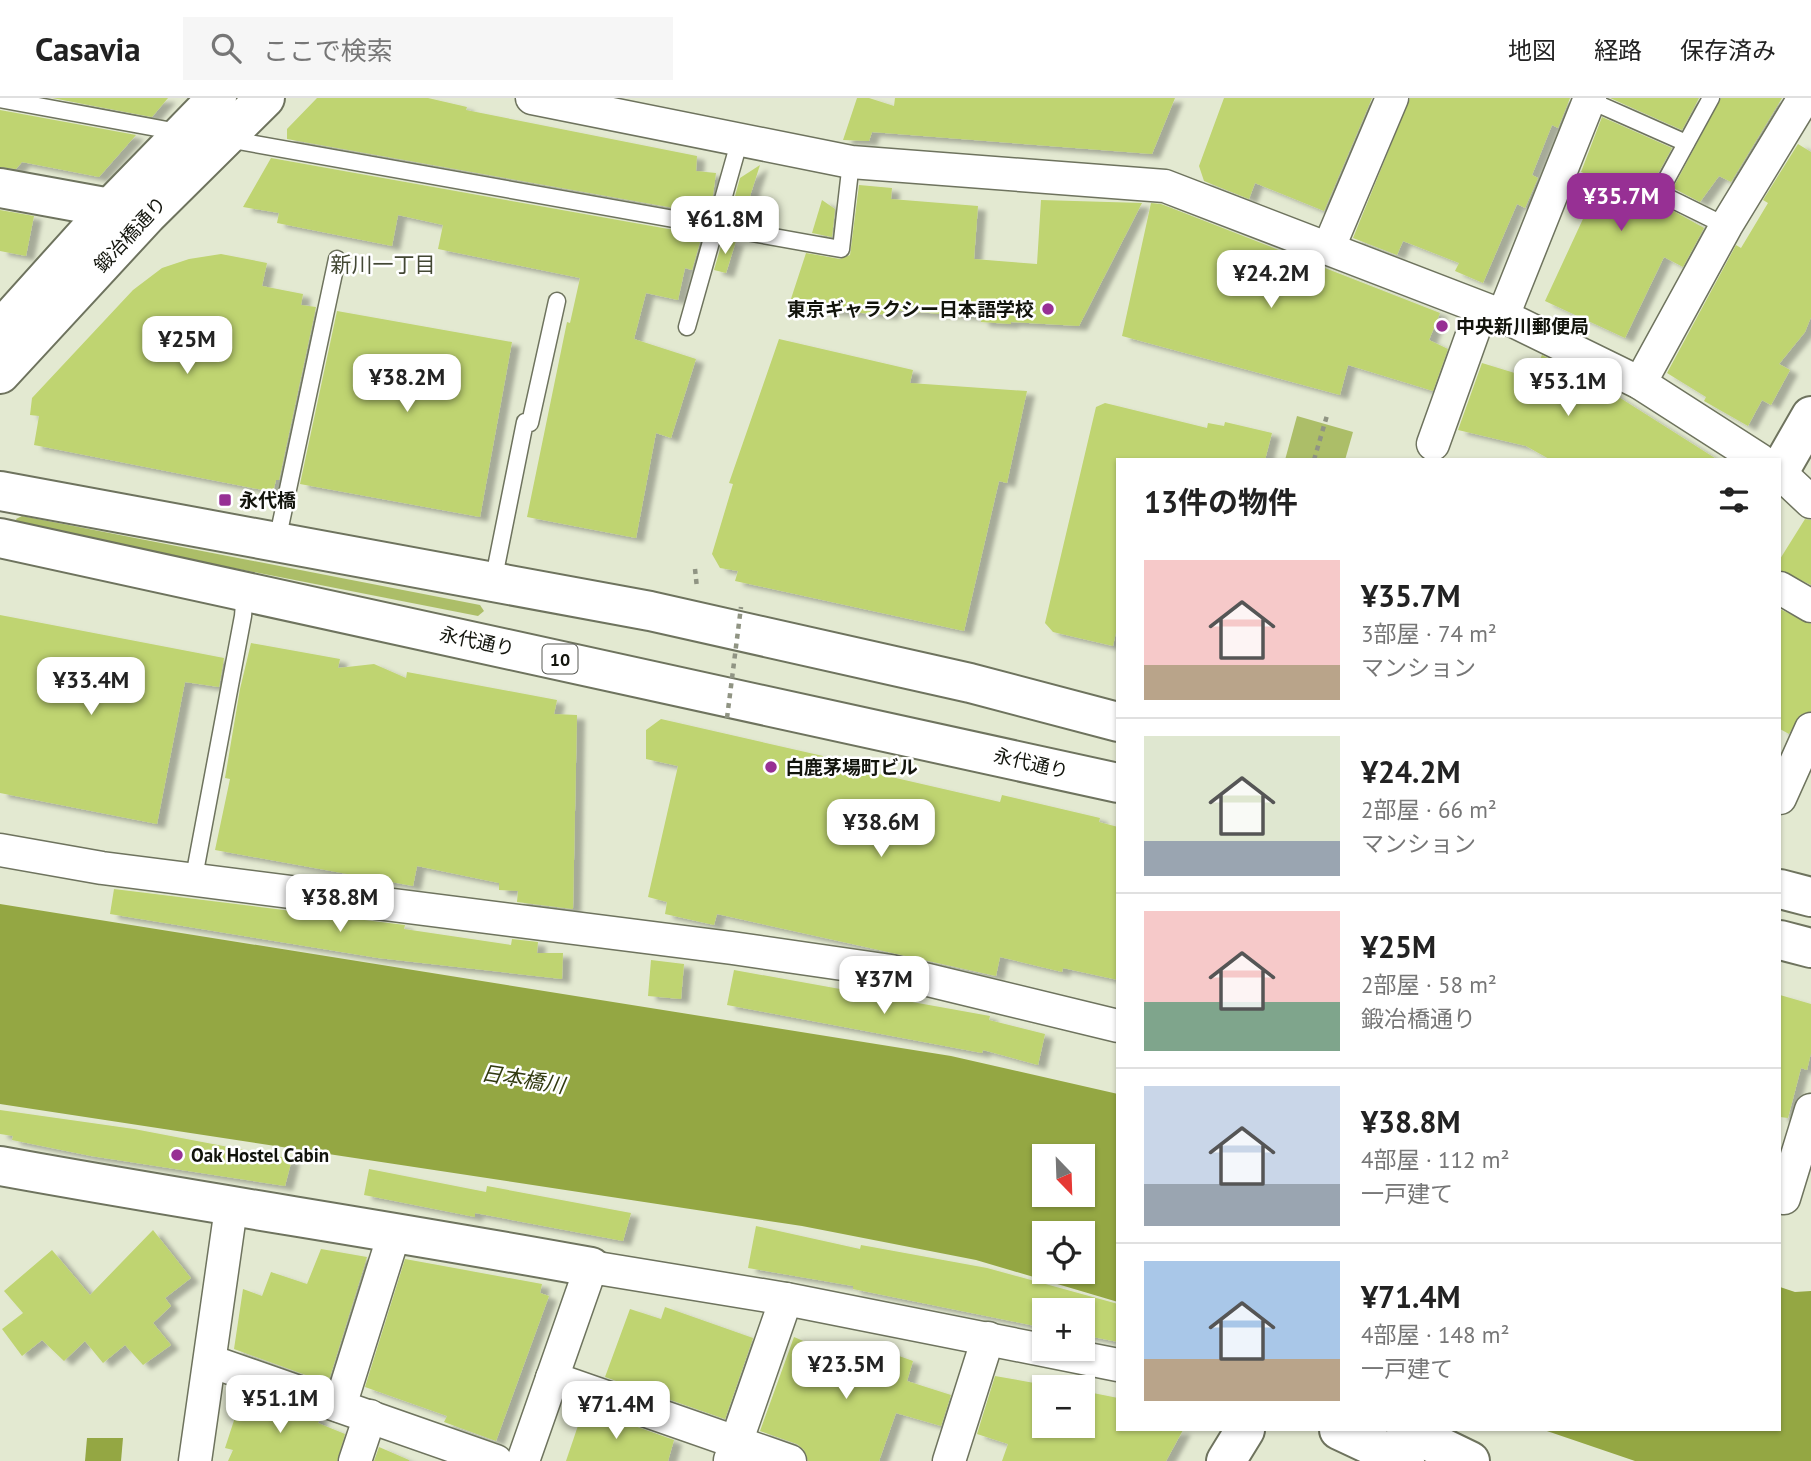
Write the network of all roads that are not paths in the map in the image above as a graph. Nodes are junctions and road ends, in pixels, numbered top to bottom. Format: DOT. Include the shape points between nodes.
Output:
graph roads {
  1 [pos="217,98"];
  2 [pos="265,98"];
  3 [pos="532,98"];
  4 [pos="1391,98"];
  5 [pos="1711,98"];
  6 [pos="1804,98"];
  7 [pos="0,99"];
  8 [pos="1589,99"];
  9 [pos="1811,103"];
  10 [pos="184,132"];
  11 [pos="224,139"];
  12 [pos="740,139"];
  13 [pos="1686,143"];
  14 [pos="851,162"];
  15 [pos="0,188"];
  16 [pos="110,208"];
  17 [pos="1726,226"];
  18 [pos="717,228"];
  19 [pos="1329,247"];
  20 [pos="337,259"];
  21 [pos="557,300"];
  22 [pos="1492,313"];
  23 [pos="687,327"];
  24 [pos="0,330"];
  25 [pos="0,374"];
  26 [pos="1640,383"];
  27 [pos="1811,416"];
  28 [pos="1433,444"];
  29 [pos="1757,458"];
  30 [pos="1781,470"];
  31 [pos="1781,473"];
  32 [pos="0,491"];
  33 [pos="1811,502"];
  34 [pos="0,538"];
  35 [pos="276,544"];
  36 [pos="493,582"];
  37 [pos="1781,589"];
  38 [pos="245,591"];
  39 [pos="1811,606"];
  40 [pos="1116,721"];
  41 [pos="1811,729"];
  42 [pos="1116,783"];
  43 [pos="1781,795"];
  44 [pos="0,850"];
  45 [pos="194,877"];
  46 [pos="1781,889"];
  47 [pos="1811,897"];
  48 [pos="1781,940"];
  49 [pos="1811,948"];
  50 [pos="1116,1026"];
  51 [pos="1811,1110"];
  52 [pos="0,1166"];
  53 [pos="1781,1197"];
  54 [pos="231,1208"];
  55 [pos="395,1231"];
  56 [pos="591,1267"];
  57 [pos="786,1299"];
  58 [pos="988,1338"];
  59 [pos="210,1360"];
  60 [pos="1116,1365"];
  61 [pos="552,1378"];
  62 [pos="340,1406"];
  63 [pos="370,1416"];
  64 [pos="1244,1431"];
  65 [pos="1341,1431"];
  66 [pos="1408,1431"];
  67 [pos="732,1451"];
  68 [pos="195,1461"];
  69 [pos="355,1461"];
  70 [pos="496,1461"];
  71 [pos="523,1461"];
  72 [pos="790,1461"];
  73 [pos="949,1461"];
  74 [pos="1226,1461"];
  75 [pos="1405,1461"];
  76 [pos="1470,1461"];
  1 -- 10 [label="main road, 鍛冶橋通り"];
  2 -- 11 [label="main road, 鍛冶橋通り"];
  3 -- 12 [label="street"];
  4 -- 19 [label="street"];
  5 -- 13 [label="lane"];
  6 -- 9 [label="street"];
  6 -- 17 [label="street"];
  7 -- 10 [label="lane"];
  8 -- 13 [label="lane"];
  8 -- 22 [label="street"];
  10 -- 16 [label="main road, 鍛冶橋通り"];
  11 -- 18 [label="lane"];
  11 -- 25 [label="main road, 鍛冶橋通り"];
  12 -- 14 [label="street"];
  12 -- 18 [label="lane"];
  13 -- 17 [label="lane" via="1659,193"];
  14 -- 18 [label="lane" via="841,249"];
  14 -- 19 [label="street" via="1165,186"];
  15 -- 16 [label="main road"];
  16 -- 24 [label="main road, 鍛冶橋通り"];
  17 -- 26 [label="street"];
  18 -- 23 [label="lane"];
  19 -- 22 [label="street"];
  20 -- 35 [label="lane"];
  21 -- 36 [label="lane" via="530,423 525,422"];
  22 -- 26 [label="street"];
  22 -- 28 [label="street"];
  26 -- 29 [label="street"];
  27 -- 30 [label="main road"];
  31 -- 33 [label="street"];
  32 -- 35 [label="main road"];
  34 -- 38 [label="main road, 永代通り / 10"];
  35 -- 36 [label="main road"];
  36 -- 40 [label="main road" via="650,611 971,683"];
  37 -- 39 [label="street"];
  38 -- 42 [label="main road, 永代通り / 10"];
  38 -- 45 [label="lane"];
  41 -- 43 [label="street"];
  44 -- 45 [label="street" via="102,868"];
  45 -- 50 [label="street" via="891,971"];
  46 -- 47 [label="main road"];
  48 -- 49 [label="main road"];
  51 -- 53 [label="street"];
  52 -- 54 [label="main road"];
  54 -- 55 [label="main road"];
  54 -- 59 [label="street"];
  55 -- 56 [label="main road"];
  55 -- 62 [label="street"];
  56 -- 57 [label="street"];
  56 -- 61 [label="street"];
  57 -- 58 [label="street"];
  57 -- 67 [label="street"];
  58 -- 60 [label="street"];
  58 -- 73 [label="street"];
  59 -- 62 [label="street"];
  59 -- 68 [label="street"];
  61 -- 67 [label="street"];
  61 -- 71 [label="street"];
  62 -- 63 [label="street"];
  63 -- 69 [label="street"];
  63 -- 70 [label="street"];
  64 -- 74 [label="main road"];
  65 -- 75 [label="main road"];
  66 -- 76 [label="main road"];
  67 -- 72 [label="street"];
}
